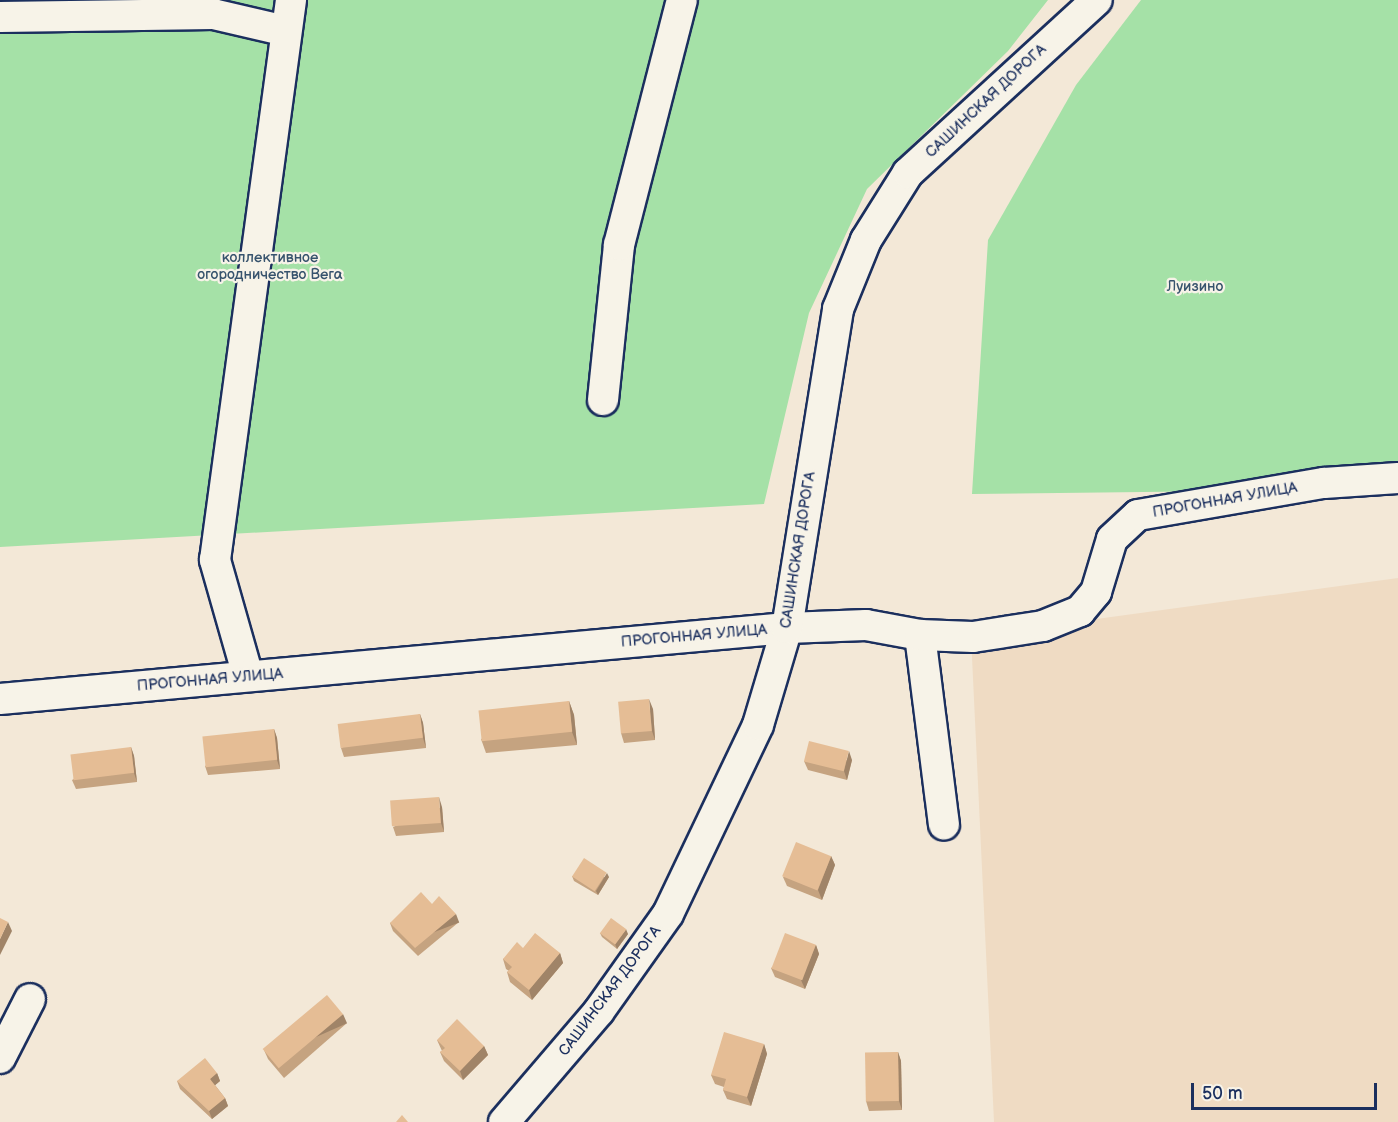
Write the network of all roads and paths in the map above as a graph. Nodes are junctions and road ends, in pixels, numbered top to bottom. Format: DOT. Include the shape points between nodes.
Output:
graph roads {
  1 [pos="291,0"];
  2 [pos="682,0"];
  3 [pos="1097,0"];
  4 [pos="0,16"];
  5 [pos="286,31"];
  6 [pos="603,400"];
  7 [pos="1398,478"];
  8 [pos="787,628"];
  9 [pos="920,635"];
  10 [pos="248,676"];
  11 [pos="0,699"];
  12 [pos="944,824"];
  13 [pos="30,999"];
  14 [pos="0,1058"];
  15 [pos="504,1122"];
  1 -- 5 [label="street"];
  2 -- 6 [label="street" via="619,245"];
  3 -- 8 [label="street, САШИНСКАЯ ДОРОГА" via="908,173 866,240 838,309"];
  4 -- 5 [label="street" via="213,14"];
  5 -- 10 [label="street" via="215,560"];
  7 -- 9 [label="street, ПРОГОННАЯ УЛИЦА" via="1324,483 1138,515 1112,539 1096,592 1080,611 1043,626 972,637"];
  8 -- 9 [label="street, ПРОГОННАЯ УЛИЦА" via="866,625"];
  8 -- 10 [label="street, ПРОГОННАЯ УЛИЦА"];
  8 -- 15 [label="street, САШИНСКАЯ ДОРОГА" via="758,725 668,914 598,1011"];
  9 -- 12 [label="street"];
  10 -- 11 [label="street, ПРОГОННАЯ УЛИЦА"];
  13 -- 14 [label="street"];
}
